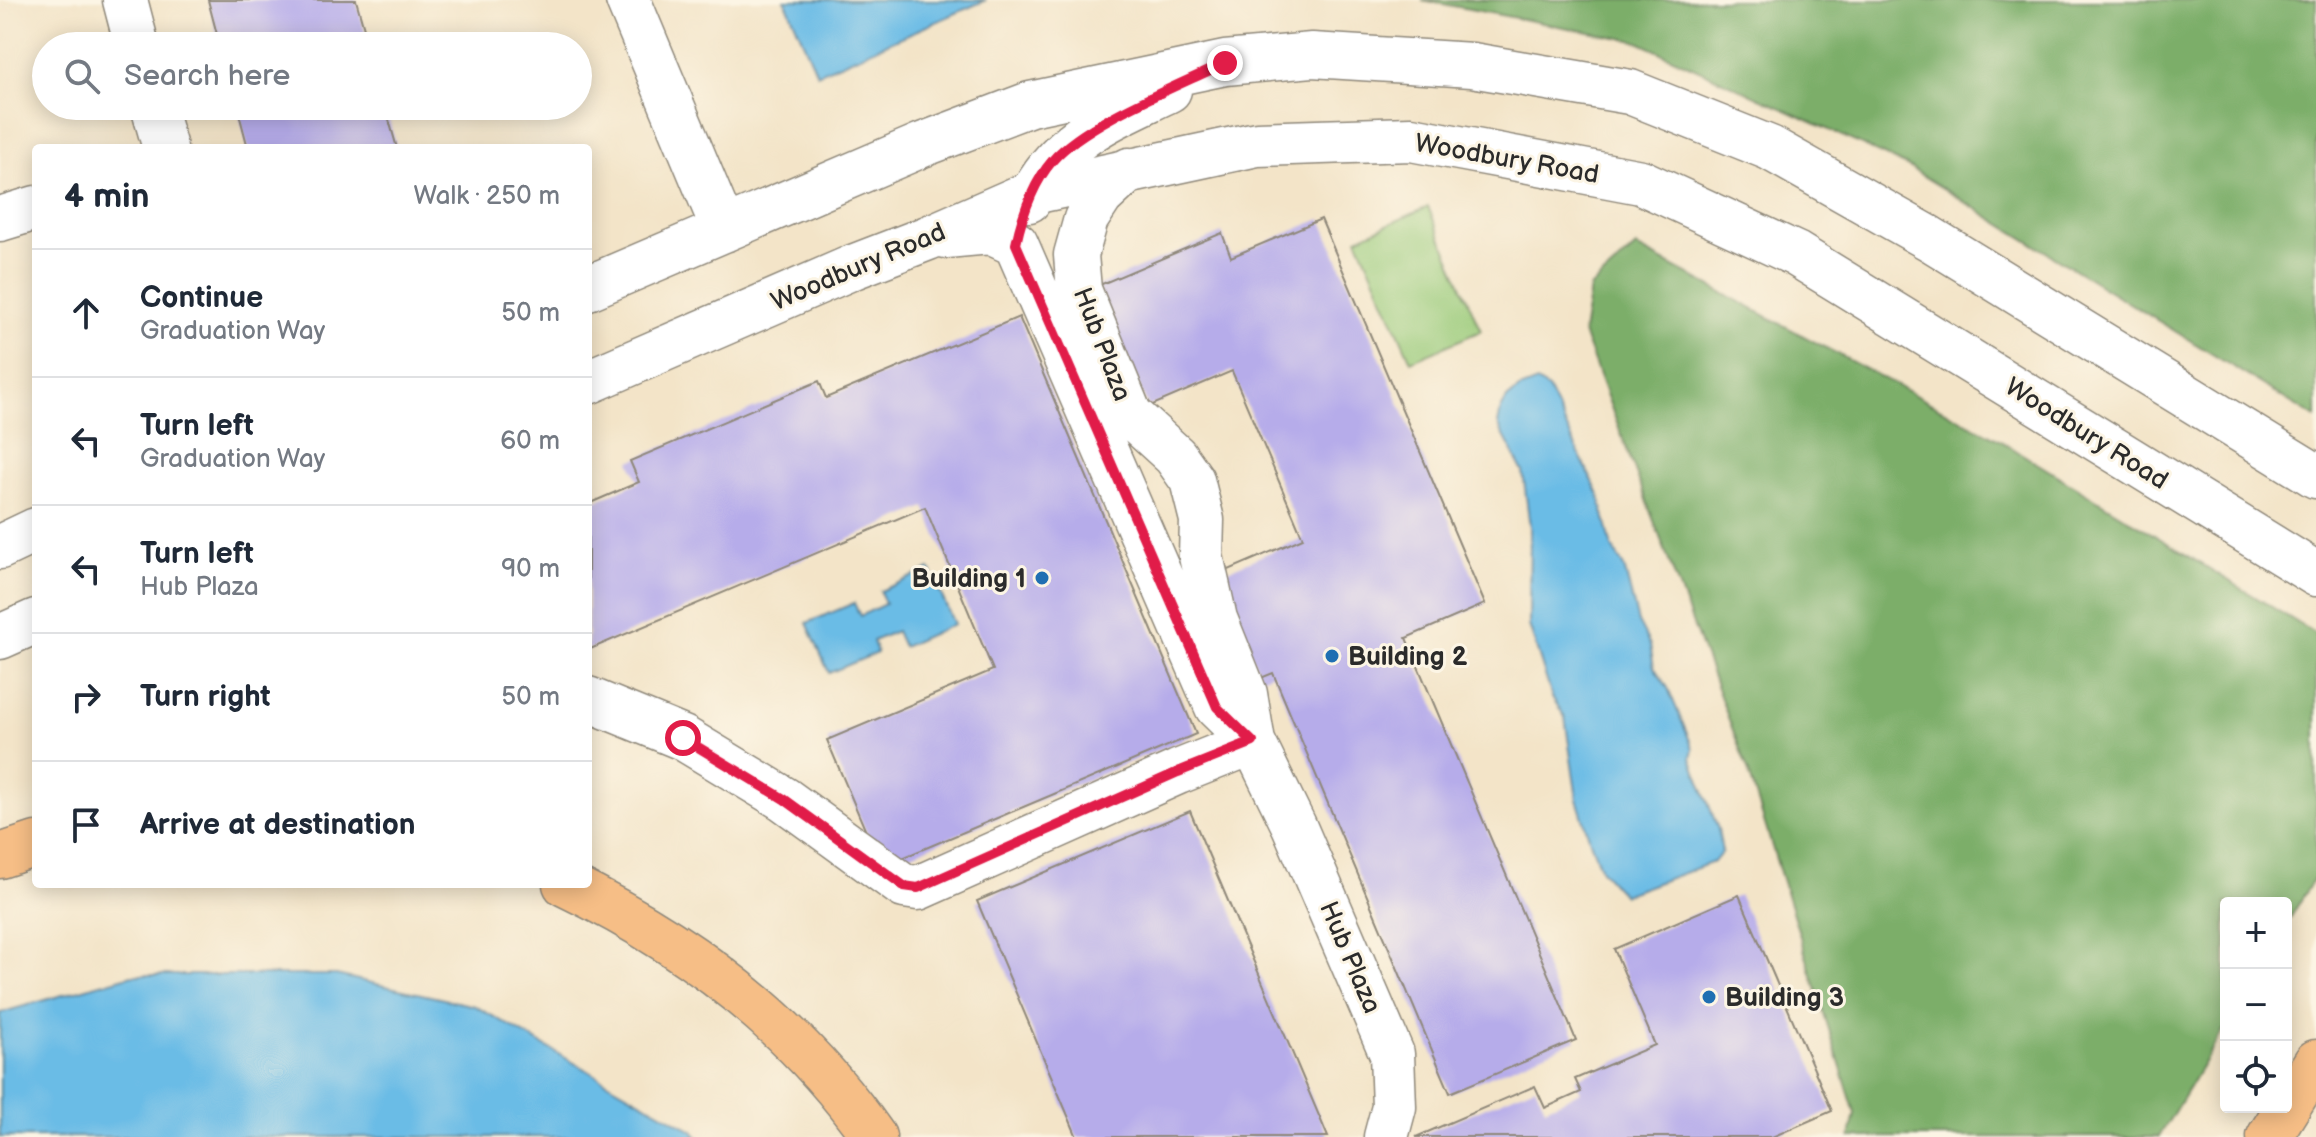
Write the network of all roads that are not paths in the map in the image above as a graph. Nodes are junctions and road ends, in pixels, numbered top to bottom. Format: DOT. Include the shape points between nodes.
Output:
graph roads {
  1 [pos="125,0"];
  2 [pos="628,0"];
  3 [pos="133,32"];
  4 [pos="1225,63"];
  5 [pos="157,120"];
  6 [pos="164,144"];
  7 [pos="1129,170"];
  8 [pos="1033,192"];
  9 [pos="32,209"];
  10 [pos="0,219"];
  11 [pos="724,230"];
  12 [pos="928,238"];
  13 [pos="1016,244"];
  14 [pos="592,286"];
  15 [pos="592,380"];
  16 [pos="1154,439"];
  17 [pos="1107,457"];
  18 [pos="2316,476"];
  19 [pos="32,532"];
  20 [pos="0,547"];
  21 [pos="1201,556"];
  22 [pos="2316,574"];
  23 [pos="1158,575"];
  24 [pos="32,623"];
  25 [pos="0,637"];
  26 [pos="592,701"];
  27 [pos="1253,742"];
  28 [pos="32,845"];
  29 [pos="0,856"];
  30 [pos="573,888"];
  31 [pos="2316,1062"];
  32 [pos="874,1137"];
  33 [pos="1386,1137"];
  34 [pos="2269,1137"];
  1 -- 3 [label="street"];
  2 -- 11 [label="street"];
  4 -- 8 [label="street" via="1087,132 1053,160"];
  4 -- 11 [label="street" via="1030,104"];
  4 -- 18 [label="street" via="1312,55 1472,65 1630,92 1770,148 1929,238"];
  5 -- 6 [label="street"];
  7 -- 8 [label="street, Woodbury Road"];
  7 -- 16 [label="street, Hub Plaza" via="1086,219 1076,255 1079,290 1130,415"];
  7 -- 22 [label="street, Woodbury Road" via="1257,144 1411,139 1641,182 1796,254"];
  8 -- 12 [label="street, Woodbury Road"];
  8 -- 13 [label="street"];
  9 -- 10 [label="street"];
  11 -- 14 [label="street"];
  12 -- 13 [label="street" via="990,232"];
  12 -- 15 [label="street, Woodbury Road"];
  13 -- 17 [label="street, Hub Plaza"];
  16 -- 17 [label="street"];
  16 -- 21 [label="street, Hub Plaza" via="1192,480 1202,520"];
  17 -- 23 [label="street, Hub Plaza"];
  19 -- 20 [label="street"];
  21 -- 23 [label="street"];
  21 -- 27 [label="street, Hub Plaza" via="1215,619 1245,694"];
  23 -- 27 [label="street, Hub Plaza" via="1217,707"];
  24 -- 25 [label="street"];
  26 -- 27 [label="street" via="683,738 784,799 904,886 918,888 1015,866 1178,772"];
  27 -- 33 [label="street, Hub Plaza" via="1392,1054 1394,1107"];
  28 -- 29 [label="highway"];
  30 -- 32 [label="highway" via="649,928 758,1008 850,1103"];
  31 -- 34 [label="highway"];
}
